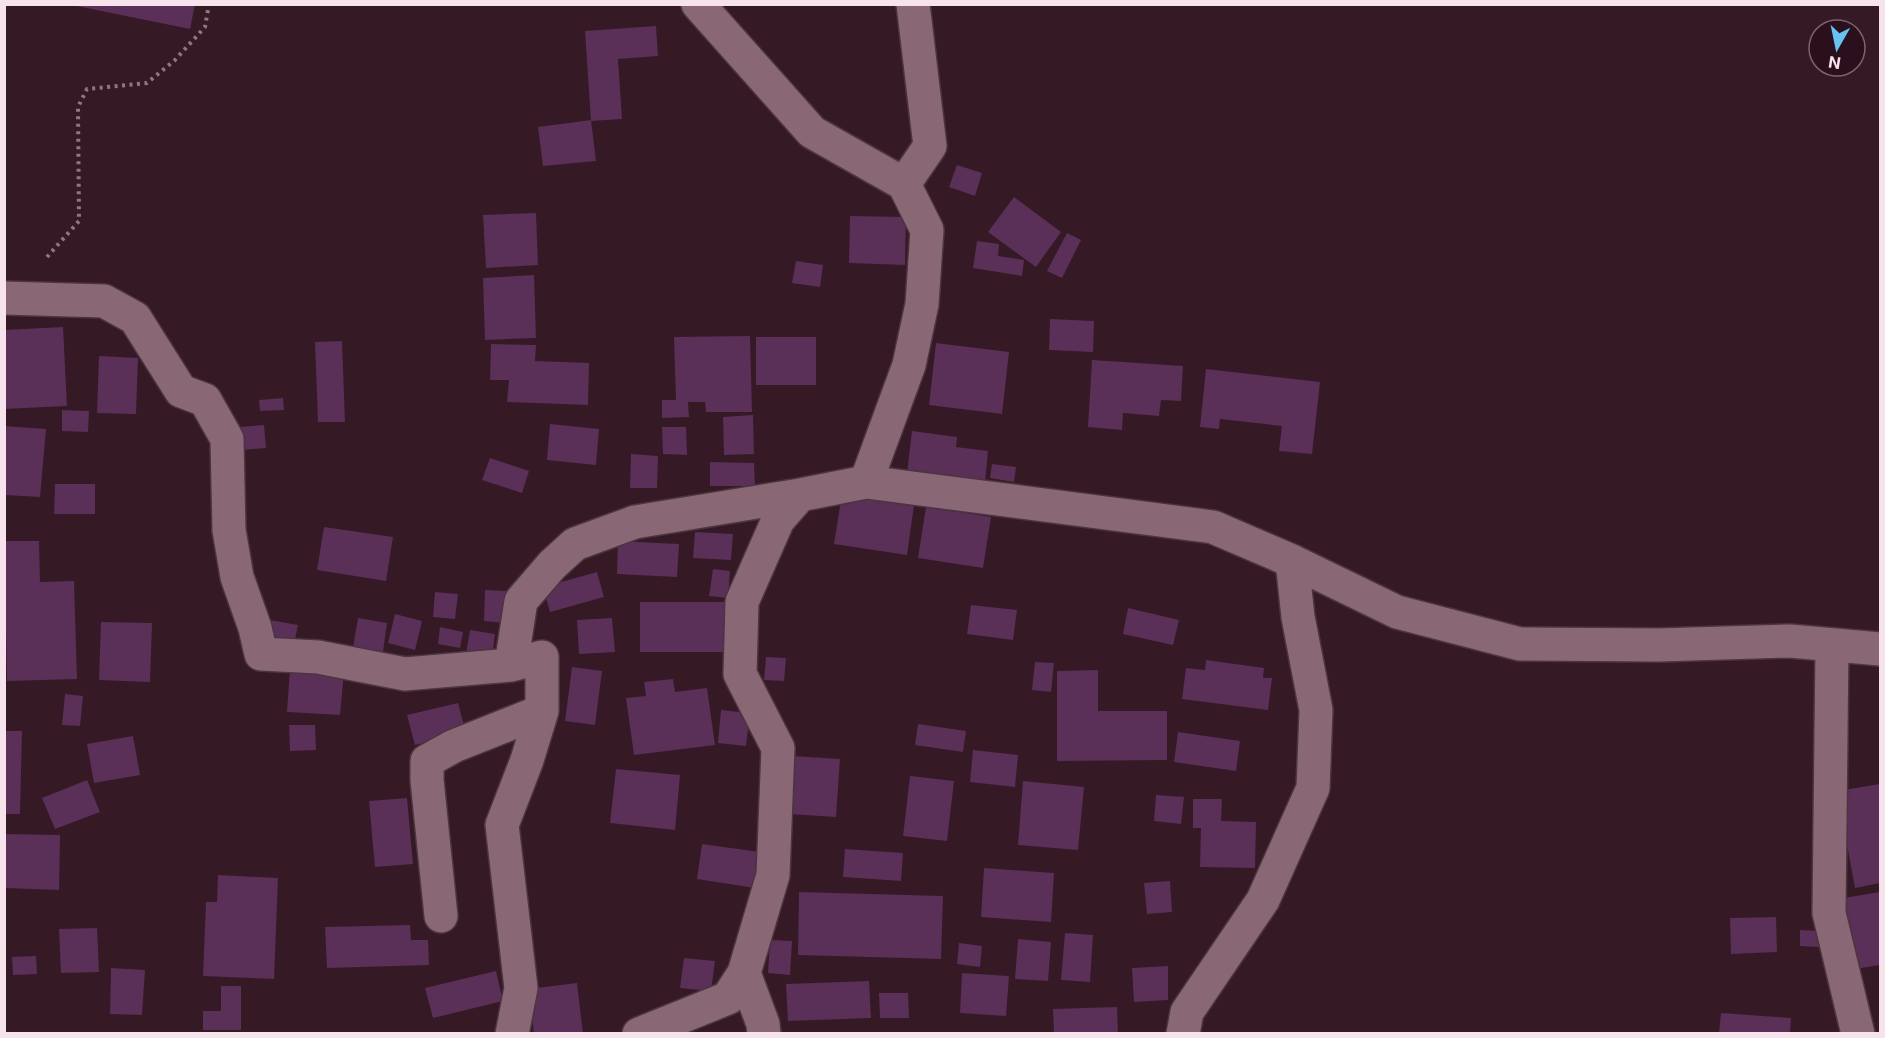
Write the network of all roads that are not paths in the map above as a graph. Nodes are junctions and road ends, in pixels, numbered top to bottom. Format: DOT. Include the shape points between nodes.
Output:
graph roads {
  1 [pos="698,4"];
  2 [pos="913,4"];
  3 [pos="904,184"];
  4 [pos="5,298"];
  5 [pos="866,482"];
  6 [pos="800,495"];
  7 [pos="1292,561"];
  8 [pos="1832,646"];
  9 [pos="1881,649"];
  10 [pos="511,665"];
  11 [pos="542,711"];
  12 [pos="441,916"];
  13 [pos="744,973"];
  14 [pos="512,1034"];
  15 [pos="639,1034"];
  16 [pos="764,1034"];
  17 [pos="1183,1034"];
  18 [pos="1858,1034"];
  1 -- 3 [label="street" via="812,132"];
  2 -- 3 [label="street" via="930,146"];
  3 -- 5 [label="street" via="927,231 922,304 909,365"];
  4 -- 10 [label="street" via="104,301 135,318 181,391 205,400 227,439 231,539 237,577 261,654 318,657 405,674"];
  5 -- 6 [label="street"];
  5 -- 7 [label="street" via="1213,527"];
  6 -- 10 [label="street" via="635,522 575,544 521,601"];
  6 -- 13 [label="street" via="778,520 742,602 740,674 778,748 773,875"];
  7 -- 8 [label="street" via="1397,612 1520,644 1790,641"];
  7 -- 17 [label="street" via="1316,710 1312,788 1263,900 1187,1012"];
  8 -- 9 [label="street"];
  8 -- 18 [label="street" via="1829,913"];
  10 -- 11 [label="street" via="542,657"];
  11 -- 12 [label="street" via="427,760"];
  11 -- 14 [label="street" via="502,825 521,988"];
  13 -- 15 [label="street" via="728,999"];
  13 -- 16 [label="street"];
}
